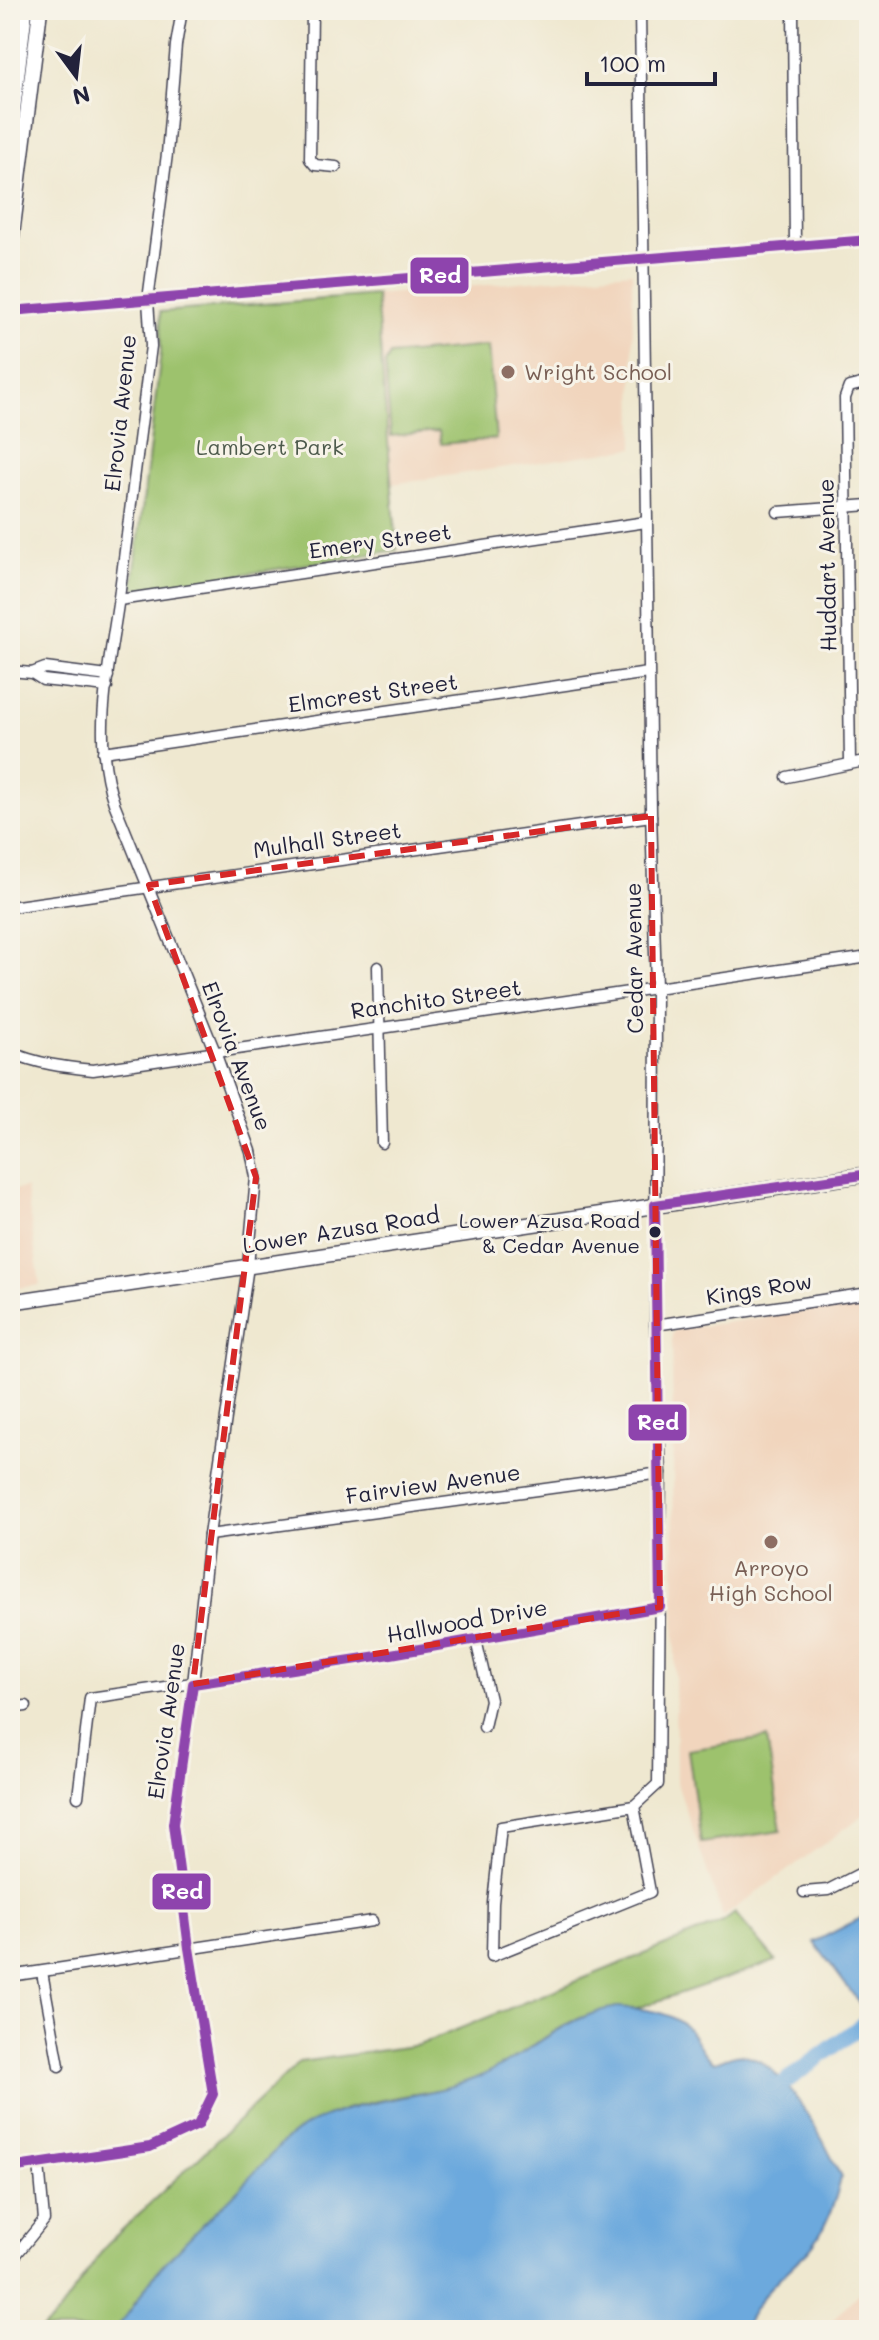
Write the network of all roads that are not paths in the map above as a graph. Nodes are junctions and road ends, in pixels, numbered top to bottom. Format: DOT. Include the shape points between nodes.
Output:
graph roads {
  1 [pos="25,10"];
  2 [pos="40,10"];
  3 [pos="182,10"];
  4 [pos="312,10"];
  5 [pos="640,10"];
  6 [pos="793,10"];
  7 [pos="10,134"];
  8 [pos="336,167"];
  9 [pos="869,240"];
  10 [pos="795,246"];
  11 [pos="10,251"];
  12 [pos="643,260"];
  13 [pos="148,300"];
  14 [pos="10,311"];
  15 [pos="869,382"];
  16 [pos="845,505"];
  17 [pos="869,505"];
  18 [pos="778,512"];
  19 [pos="646,522"];
  20 [pos="119,600"];
  21 [pos="10,671"];
  22 [pos="648,673"];
  23 [pos="108,682"];
  24 [pos="103,752"];
  25 [pos="869,760"];
  26 [pos="850,763"];
  27 [pos="787,777"];
  28 [pos="651,816"];
  29 [pos="149,885"];
  30 [pos="10,907"];
  31 [pos="869,957"];
  32 [pos="378,967"];
  33 [pos="656,988"];
  34 [pos="379,1027"];
  35 [pos="10,1052"];
  36 [pos="215,1052"];
  37 [pos="382,1143"];
  38 [pos="869,1174"];
  39 [pos="655,1205"];
  40 [pos="248,1266"];
  41 [pos="869,1293"];
  42 [pos="10,1302"];
  43 [pos="655,1325"];
  44 [pos="661,1473"];
  45 [pos="209,1535"];
  46 [pos="660,1607"];
  47 [pos="476,1640"];
  48 [pos="193,1684"];
  49 [pos="26,1706"];
  50 [pos="10,1708"];
  51 [pos="484,1727"];
  52 [pos="78,1797"];
  53 [pos="634,1806"];
  54 [pos="869,1869"];
  55 [pos="804,1892"];
  56 [pos="372,1921"];
  57 [pos="189,1948"];
  58 [pos="42,1972"];
  59 [pos="10,1976"];
  60 [pos="59,2066"];
  61 [pos="39,2164"];
  62 [pos="10,2168"];
  63 [pos="10,2262"];
  1 -- 7 [label="main road"];
  2 -- 11 [label="main road"];
  3 -- 13 [label="street, Elrovia Avenue"];
  4 -- 8 [label="street" via="310,159 315,165"];
  5 -- 12 [label="street, Cedar Avenue"];
  6 -- 10 [label="street"];
  9 -- 10 [label="street"];
  10 -- 12 [label="street"];
  12 -- 13 [label="street"];
  12 -- 19 [label="street, Cedar Avenue"];
  13 -- 14 [label="street"];
  13 -- 20 [label="street, Elrovia Avenue" via="151,346"];
  15 -- 16 [label="street, Huddart Avenue" via="849,387 845,398"];
  16 -- 17 [label="street"];
  16 -- 18 [label="street"];
  16 -- 26 [label="street, Huddart Avenue"];
  19 -- 20 [label="street, Emery Street"];
  19 -- 22 [label="street, Cedar Avenue"];
  20 -- 23 [label="street, Elrovia Avenue"];
  21 -- 23 [label="street" via="45,668"];
  22 -- 24 [label="street, Elmcrest Street"];
  22 -- 28 [label="street, Cedar Avenue"];
  23 -- 24 [label="street, Elrovia Avenue"];
  24 -- 29 [label="street, Elrovia Avenue" via="114,803"];
  25 -- 26 [label="street"];
  26 -- 27 [label="street"];
  28 -- 29 [label="street, Mulhall Street"];
  28 -- 33 [label="street, Cedar Avenue"];
  29 -- 30 [label="street, Mulhall Street"];
  29 -- 36 [label="street, Elrovia Avenue"];
  31 -- 33 [label="street, Ranchito Street"];
  32 -- 34 [label="street"];
  33 -- 34 [label="street, Ranchito Street"];
  33 -- 39 [label="street, Cedar Avenue"];
  34 -- 36 [label="street, Ranchito Street"];
  34 -- 37 [label="street"];
  35 -- 36 [label="street, Ranchito Street" via="58,1067 93,1070"];
  36 -- 40 [label="street, Elrovia Avenue" via="256,1177"];
  38 -- 39 [label="main road, Lower Azusa Road"];
  39 -- 40 [label="main road, Lower Azusa Road"];
  39 -- 43 [label="street, Cedar Avenue"];
  40 -- 42 [label="main road, Lower Azusa Road"];
  40 -- 45 [label="street, Elrovia Avenue"];
  41 -- 43 [label="street, Kings Row"];
  43 -- 44 [label="street, Cedar Avenue"];
  44 -- 45 [label="street, Fairview Avenue"];
  44 -- 46 [label="street, Cedar Avenue"];
  45 -- 48 [label="street, Elrovia Avenue"];
  46 -- 47 [label="street, Hallwood Drive"];
  46 -- 53 [label="street, Cedar Avenue" via="658,1784"];
  47 -- 48 [label="street, Hallwood Drive"];
  47 -- 51 [label="street" via="490,1700"];
  48 -- 52 [label="street, Hallwood Drive" via="90,1698"];
  48 -- 57 [label="street, Elrovia Avenue" via="173,1824"];
  49 -- 50 [label="street"];
  53 -- 53 [label="street" via="501,1827 492,1956 650,1892"];
  54 -- 55 [label="street" via="828,1890"];
  56 -- 57 [label="street"];
  57 -- 58 [label="street"];
  57 -- 61 [label="street, Elrovia Avenue" via="213,2094 198,2125 150,2147"];
  58 -- 59 [label="street"];
  58 -- 60 [label="street"];
  61 -- 62 [label="street"];
  61 -- 63 [label="street" via="44,2220"];
}
